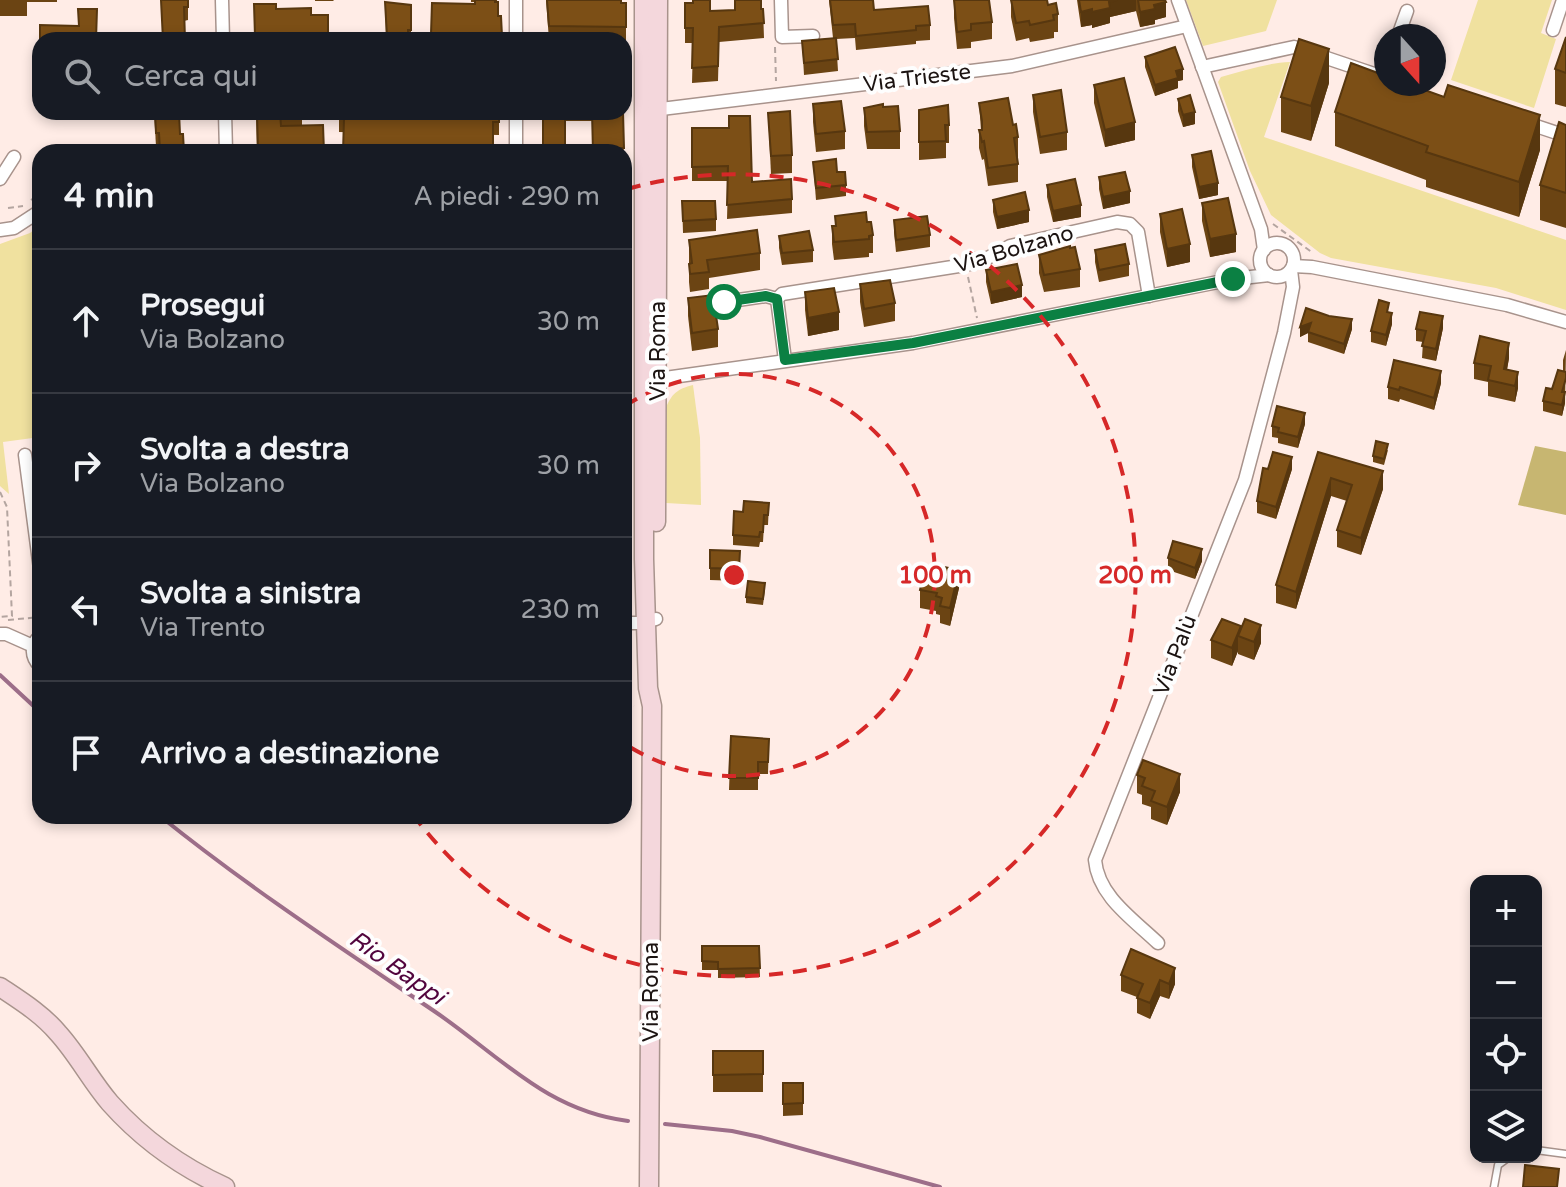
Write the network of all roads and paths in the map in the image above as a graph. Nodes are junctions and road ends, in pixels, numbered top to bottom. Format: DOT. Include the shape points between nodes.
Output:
graph roads {
  1 [pos="222,0"];
  2 [pos="516,0"];
  3 [pos="644,0"];
  4 [pos="658,0"];
  5 [pos="781,0"];
  6 [pos="1178,0"];
  7 [pos="1563,0"];
  8 [pos="1407,11"];
  9 [pos="1402,24"];
  10 [pos="1187,26"];
  11 [pos="1553,30"];
  12 [pos="223,32"];
  13 [pos="516,32"];
  14 [pos="813,36"];
  15 [pos="775,46"];
  16 [pos="1202,67"];
  17 [pos="1374,72"];
  18 [pos="777,95"];
  19 [pos="651,110"];
  20 [pos="1507,117"];
  21 [pos="225,120"];
  22 [pos="516,120"];
  23 [pos="1566,136"];
  24 [pos="226,144"];
  25 [pos="516,144"];
  26 [pos="14,157"];
  27 [pos="0,179"];
  28 [pos="32,199"];
  29 [pos="8,208"];
  30 [pos="32,216"];
  31 [pos="1261,229"];
  32 [pos="0,231"];
  33 [pos="1286,248"];
  34 [pos="1262,256"];
  35 [pos="1312,267"];
  36 [pos="1292,268"];
  37 [pos="967,272"];
  38 [pos="1274,276"];
  39 [pos="1233,279"];
  40 [pos="1149,296"];
  41 [pos="777,299"];
  42 [pos="1291,299"];
  43 [pos="724,302"];
  44 [pos="1566,322"];
  45 [pos="978,323"];
  46 [pos="785,360"];
  47 [pos="651,380"];
  48 [pos="25,455"];
  49 [pos="0,492"];
  50 [pos="32,508"];
  51 [pos="0,617"];
  52 [pos="32,618"];
  53 [pos="8,620"];
  54 [pos="652,620"];
  55 [pos="632,622"];
  56 [pos="0,634"];
  57 [pos="32,640"];
  58 [pos="1158,943"];
  59 [pos="0,987"];
  60 [pos="1542,1151"];
  61 [pos="1566,1154"];
  62 [pos="1501,1163"];
  63 [pos="225,1187"];
  64 [pos="649,1187"];
  65 [pos="1494,1187"];
  1 -- 12 [label="street"];
  2 -- 13 [label="street"];
  3 -- 19 [label="street, Via Roma"];
  4 -- 19 [label="street, Via Roma"];
  5 -- 14 [label="street" via="782,37"];
  6 -- 10 [label="street"];
  7 -- 11 [label="street"];
  8 -- 9 [label="street"];
  10 -- 16 [label="street"];
  10 -- 18 [label="street, Via Trieste" via="1012,66"];
  15 -- 18 [label="path"];
  16 -- 17 [label="street" via="1294,47"];
  16 -- 31 [label="street"];
  18 -- 19 [label="street, Via Trieste"];
  19 -- 47 [label="street, Via Roma"];
  20 -- 23 [label="street"];
  21 -- 24 [label="street"];
  22 -- 25 [label="street"];
  26 -- 27 [label="street"];
  28 -- 29 [label="path"];
  30 -- 32 [label="street"];
  31 -- 33 [label="street"];
  31 -- 34 [label="street"];
  33 -- 34 [label="street" via="1271,245"];
  33 -- 35 [label="street"];
  33 -- 36 [label="street, Via Palù"];
  34 -- 38 [label="street" via="1263,269"];
  34 -- 39 [label="street"];
  35 -- 36 [label="street"];
  35 -- 44 [label="street" via="1507,305"];
  36 -- 38 [label="street"];
  36 -- 42 [label="street, Via Palù"];
  37 -- 45 [label="path"];
  38 -- 39 [label="street"];
  38 -- 42 [label="street"];
  39 -- 40 [label="street"];
  40 -- 41 [label="street, Via Bolzano" via="1138,232 1117,222 1010,246 980,262 782,294"];
  40 -- 46 [label="street" via="913,343"];
  41 -- 43 [label="street, Via Bolzano"];
  41 -- 46 [label="street"];
  42 -- 58 [label="street, Via Palù" via="1245,480 1095,860 1096,877 1106,893"];
  46 -- 47 [label="street"];
  47 -- 54 [label="street, Via Roma" via="644,559"];
  48 -- 50 [label="street"];
  49 -- 51 [label="path" via="7,507 12,616"];
  52 -- 53 [label="path"];
  54 -- 55 [label="street"];
  54 -- 64 [label="street, Via Roma"];
  56 -- 57 [label="street"];
  59 -- 63 [label="street" via="59,1033 111,1103 154,1146"];
  60 -- 61 [label="lane"];
  62 -- 65 [label="lane"];
}
